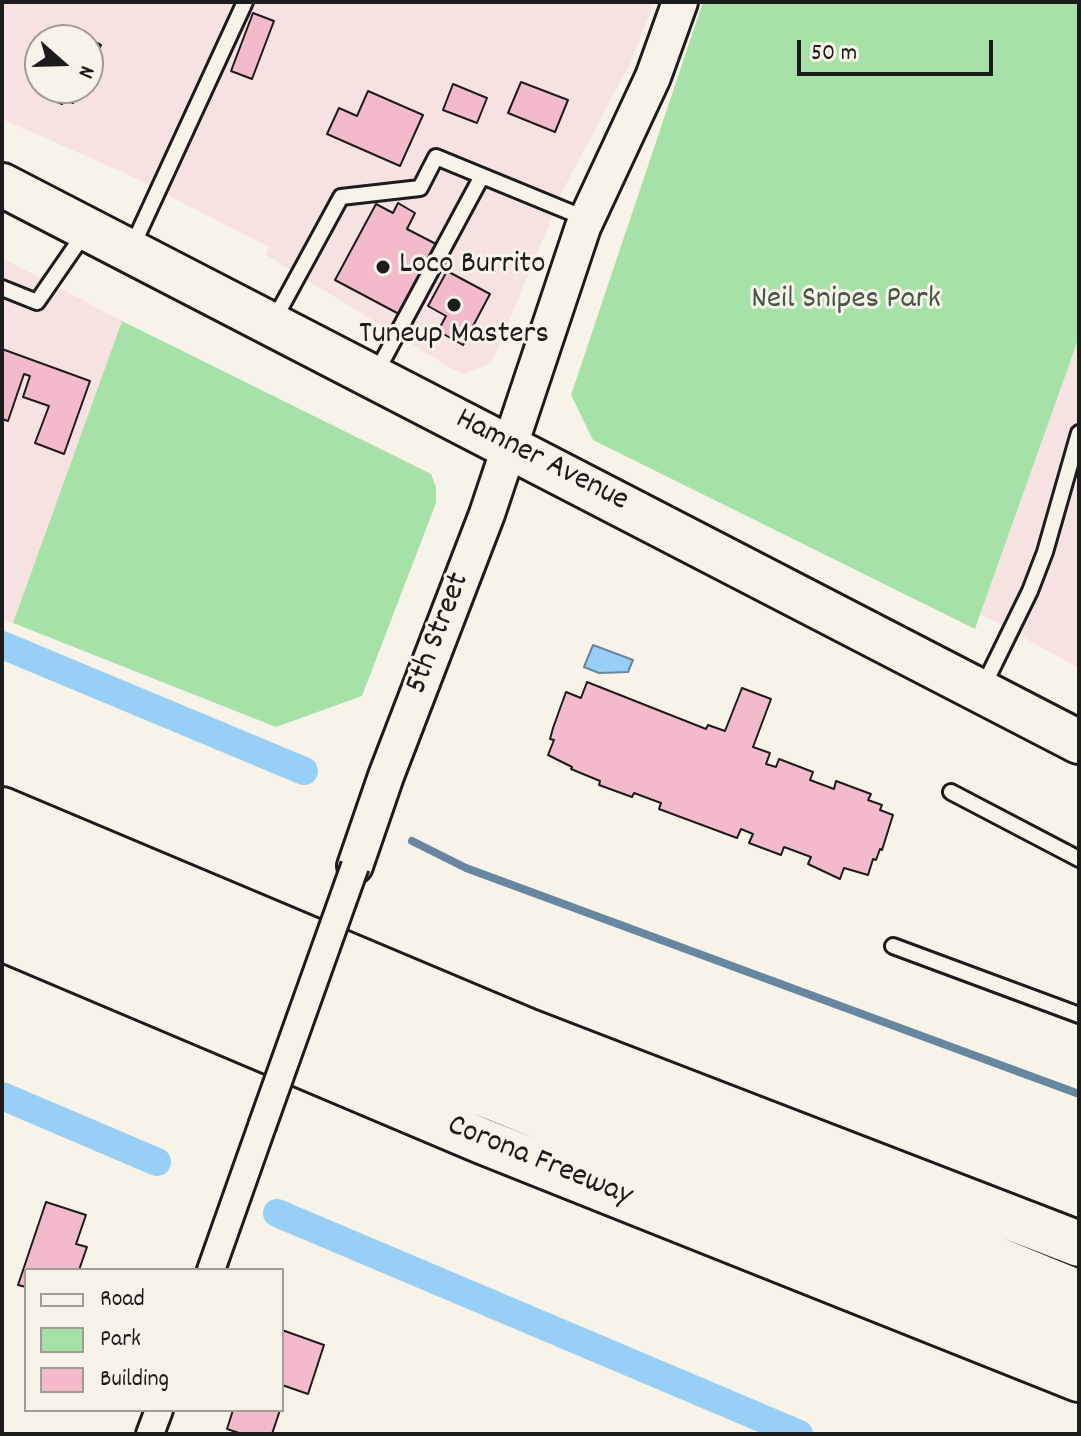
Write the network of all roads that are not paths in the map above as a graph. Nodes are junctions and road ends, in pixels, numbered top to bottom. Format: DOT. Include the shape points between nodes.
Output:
graph roads {
  1 [pos="245,2"];
  2 [pos="680,2"];
  3 [pos="482,176"];
  4 [pos="2,185"];
  5 [pos="587,219"];
  6 [pos="87,229"];
  7 [pos="130,251"];
  8 [pos="2,288"];
  9 [pos="272,324"];
  10 [pos="374,376"];
  11 [pos="1079,433"];
  12 [pos="509,446"];
  13 [pos="981,691"];
  14 [pos="1079,742"];
  15 [pos="951,792"];
  16 [pos="2,810"];
  17 [pos="2,849"];
  18 [pos="1079,859"];
  19 [pos="355,866"];
  20 [pos="2,893"];
  21 [pos="2,938"];
  22 [pos="893,946"];
  23 [pos="1079,1015"];
  24 [pos="1079,1244"];
  25 [pos="212,1268"];
  26 [pos="1079,1293"];
  27 [pos="1079,1335"];
  28 [pos="1079,1379"];
  29 [pos="158,1412"];
  30 [pos="150,1434"];
  1 -- 7 [label="lane"];
  2 -- 5 [label="street, 5th Street" via="653,77"];
  3 -- 5 [label="lane"];
  3 -- 9 [label="lane" via="436,157 420,188 341,197"];
  3 -- 10 [label="lane"];
  4 -- 6 [label="main road, Hamner Avenue"];
  5 -- 12 [label="street, 5th Street"];
  6 -- 7 [label="main road, Hamner Avenue"];
  6 -- 8 [label="lane" via="37,302"];
  7 -- 9 [label="main road, Hamner Avenue"];
  9 -- 10 [label="main road, Hamner Avenue"];
  10 -- 12 [label="main road, Hamner Avenue"];
  11 -- 13 [label="lane" via="1045,552"];
  12 -- 13 [label="main road, Hamner Avenue"];
  12 -- 19 [label="street, 5th Street"];
  13 -- 14 [label="main road, Hamner Avenue"];
  15 -- 18 [label="lane"];
  16 -- 24 [label="highway" via="527,1031"];
  17 -- 26 [label="highway"];
  19 -- 25 [label="street, 5th Street, bridge"];
  20 -- 27 [label="highway"];
  21 -- 28 [label="highway, Corona Freeway" via="482,1141"];
  22 -- 23 [label="lane"];
  29 -- 30 [label="street"];
}
